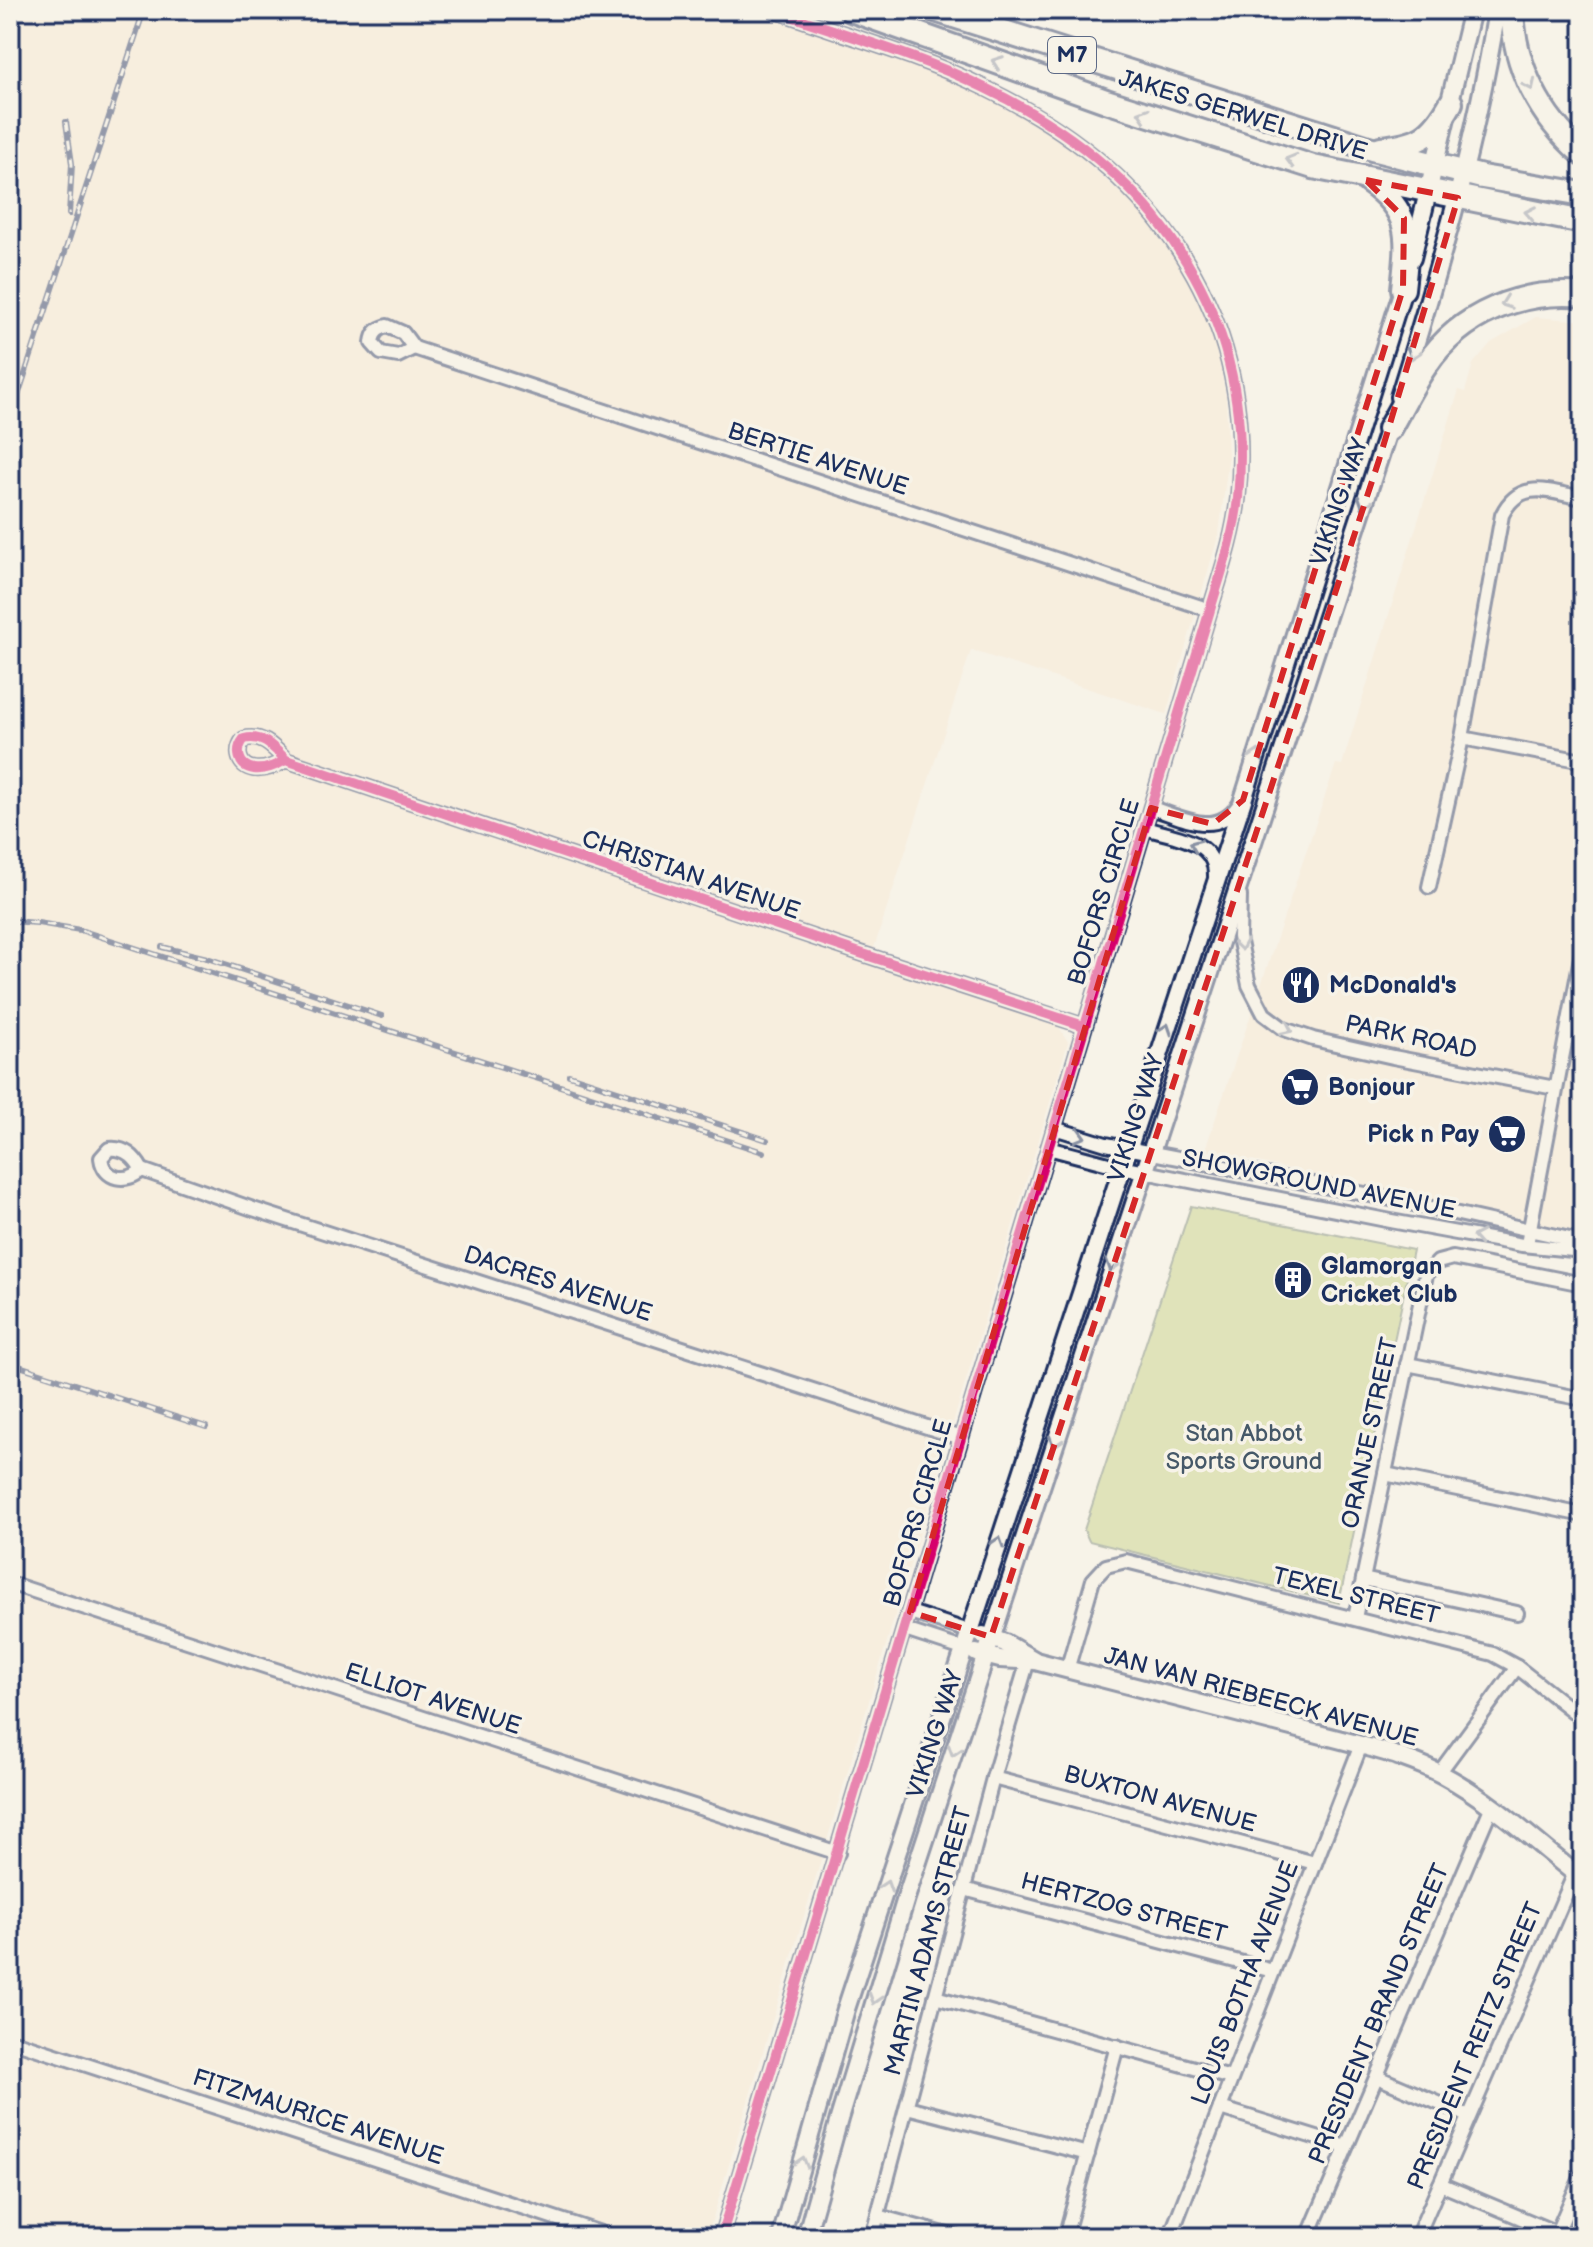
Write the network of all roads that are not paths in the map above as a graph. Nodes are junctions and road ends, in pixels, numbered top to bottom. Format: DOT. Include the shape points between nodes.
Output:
graph roads {
  1 [pos="774,10"];
  2 [pos="851,10"];
  3 [pos="935,10"];
  4 [pos="1472,10"];
  5 [pos="1497,10"];
  6 [pos="1512,10"];
  7 [pos="1451,103"];
  8 [pos="1372,149"];
  9 [pos="1583,154"];
  10 [pos="1436,166"];
  11 [pos="1463,173"];
  12 [pos="1366,180"];
  13 [pos="1429,193"];
  14 [pos="1583,194"];
  15 [pos="1458,198"];
  16 [pos="1583,222"];
  17 [pos="1403,289"];
  18 [pos="1583,295"];
  19 [pos="414,348"];
  20 [pos="1389,429"];
  21 [pos="1583,498"];
  22 [pos="1210,610"];
  23 [pos="1462,738"];
  24 [pos="286,760"];
  25 [pos="1583,761"];
  26 [pos="1243,800"];
  27 [pos="1151,808"];
  28 [pos="1145,828"];
  29 [pos="1241,873"];
  30 [pos="1214,887"];
  31 [pos="1429,887"];
  32 [pos="1583,947"];
  33 [pos="1084,1026"];
  34 [pos="1555,1088"];
  35 [pos="1054,1128"];
  36 [pos="1127,1147"];
  37 [pos="1048,1148"];
  38 [pos="1150,1151"];
  39 [pos="1120,1167"];
  40 [pos="142,1170"];
  41 [pos="1143,1172"];
  42 [pos="1533,1212"];
  43 [pos="1497,1224"];
  44 [pos="1530,1231"];
  45 [pos="1583,1242"];
  46 [pos="1526,1246"];
  47 [pos="1583,1251"];
  48 [pos="1583,1284"];
  49 [pos="1407,1364"];
  50 [pos="1583,1399"];
  51 [pos="961,1438"];
  52 [pos="1385,1474"];
  53 [pos="1583,1515"];
  54 [pos="1363,1579"];
  55 [pos="12,1583"];
  56 [pos="910,1612"];
  57 [pos="1517,1613"];
  58 [pos="1355,1618"];
  59 [pos="905,1630"];
  60 [pos="969,1631"];
  61 [pos="991,1637"];
  62 [pos="934,1639"];
  63 [pos="963,1649"];
  64 [pos="985,1655"];
  65 [pos="897,1659"];
  66 [pos="1031,1660"];
  67 [pos="1517,1667"];
  68 [pos="1067,1670"];
  69 [pos="1583,1719"];
  70 [pos="1361,1745"];
  71 [pos="1439,1773"];
  72 [pos="993,1778"];
  73 [pos="1491,1808"];
  74 [pos="838,1853"];
  75 [pos="1315,1863"];
  76 [pos="1579,1876"];
  77 [pos="964,1889"];
  78 [pos="1273,1971"];
  79 [pos="935,1997"];
  80 [pos="10,2040"];
  81 [pos="1117,2046"];
  82 [pos="1377,2077"];
  83 [pos="1231,2078"];
  84 [pos="907,2107"];
  85 [pos="1220,2108"];
  86 [pos="1469,2116"];
  87 [pos="1346,2147"];
  88 [pos="1088,2154"];
  89 [pos="1583,2173"];
  90 [pos="1440,2184"];
  91 [pos="878,2216"];
  92 [pos="1556,2235"];
  93 [pos="613,2237"];
  94 [pos="721,2237"];
  95 [pos="781,2237"];
  96 [pos="806,2237"];
  97 [pos="872,2237"];
  98 [pos="955,2237"];
  99 [pos="1065,2237"];
  100 [pos="1170,2237"];
  101 [pos="1308,2237"];
  102 [pos="1417,2237"];
  1 -- 22 [label="street, BOFORS CIRCLE" via="962,77 1020,106 1102,163 1169,233 1215,318 1237,409 1236,509"];
  12 -- 2 [label="highway, JAKES GERWEL DRIVE / M7, one-way" via="1216,138"];
  3 -- 8 [label="highway, JAKES GERWEL DRIVE / M7"];
  4 -- 7 [label="main road, VIKING WAY"];
  5 -- 11 [label="main road, VIKING WAY"];
  6 -- 9 [label="highway, one-way" via="1529,85 1545,113"];
  7 -- 8 [label="highway" via="1420,140"];
  7 -- 10 [label="main road, VIKING WAY"];
  8 -- 10 [label="highway, JAKES GERWEL DRIVE / M7"];
  10 -- 11 [label="highway, JAKES GERWEL DRIVE / M7"];
  10 -- 13 [label="main road, VIKING WAY"];
  11 -- 14 [label="highway, JAKES GERWEL DRIVE / M7"];
  11 -- 15 [label="main road, VIKING WAY"];
  12 -- 13 [label="highway, JAKES GERWEL DRIVE / M7"];
  12 -- 17 [label="highway" via="1390,198 1404,218"];
  13 -- 15 [label="highway, JAKES GERWEL DRIVE / M7"];
  13 -- 17 [label="main road, VIKING WAY"];
  16 -- 15 [label="highway, JAKES GERWEL DRIVE / M7, one-way"];
  15 -- 20 [label="main road, VIKING WAY, one-way"];
  26 -- 17 [label="main road, VIKING WAY, one-way"];
  18 -- 20 [label="highway, one-way" via="1541,294 1506,302 1460,328 1427,363"];
  19 -- 22 [label="street, BERTIE AVENUE"];
  20 -- 29 [label="main road, VIKING WAY, one-way"];
  21 -- 23 [label="street" via="1522,492 1502,515"];
  22 -- 27 [label="street, BOFORS CIRCLE"];
  23 -- 25 [label="street"];
  23 -- 31 [label="street"];
  24 -- 33 [label="street, CHRISTIAN AVENUE"];
  26 -- 27 [label="street" via="1227,819 1213,824"];
  26 -- 30 [label="main road, VIKING WAY"];
  27 -- 28 [label="street, BOFORS CIRCLE"];
  30 -- 28 [label="street, one-way" via="1214,860 1206,849"];
  28 -- 33 [label="street, BOFORS CIRCLE"];
  29 -- 34 [label="street, PARK ROAD, one-way" via="1238,923 1249,985 1264,1014 1284,1029"];
  29 -- 38 [label="main road, VIKING WAY"];
  36 -- 30 [label="main road, VIKING WAY, one-way"];
  32 -- 34 [label="street"];
  33 -- 35 [label="street, BOFORS CIRCLE"];
  34 -- 42 [label="street"];
  35 -- 36 [label="street, SHOWGROUND AVENUE, one-way"];
  35 -- 37 [label="street, BOFORS CIRCLE"];
  36 -- 38 [label="street, SHOWGROUND AVENUE"];
  36 -- 39 [label="main road, VIKING WAY"];
  37 -- 39 [label="street, SHOWGROUND AVENUE"];
  37 -- 51 [label="street, BOFORS CIRCLE"];
  38 -- 41 [label="main road, VIKING WAY"];
  38 -- 43 [label="street, SHOWGROUND AVENUE"];
  39 -- 41 [label="street, SHOWGROUND AVENUE"];
  60 -- 39 [label="main road, VIKING WAY, one-way"];
  40 -- 51 [label="street, DACRES AVENUE"];
  46 -- 41 [label="street, SHOWGROUND AVENUE, one-way"];
  41 -- 61 [label="main road, VIKING WAY, one-way"];
  42 -- 43 [label="street"];
  42 -- 44 [label="street"];
  43 -- 44 [label="street, SHOWGROUND AVENUE"];
  44 -- 45 [label="street, SHOWGROUND AVENUE"];
  44 -- 46 [label="street"];
  46 -- 47 [label="street, SHOWGROUND AVENUE"];
  48 -- 49 [label="street, ORANJE STREET" via="1460,1258 1438,1262 1425,1279"];
  49 -- 50 [label="street"];
  49 -- 52 [label="street, ORANJE STREET"];
  51 -- 56 [label="street, BOFORS CIRCLE"];
  52 -- 53 [label="street"];
  52 -- 54 [label="street, ORANJE STREET"];
  54 -- 57 [label="street"];
  54 -- 58 [label="street, ORANJE STREET"];
  55 -- 74 [label="street, ELLIOT AVENUE"];
  56 -- 59 [label="street, BOFORS CIRCLE"];
  56 -- 60 [label="street, JAN VAN RIEBEECK AVENUE"];
  58 -- 67 [label="street, TEXEL STREET" via="1493,1654"];
  58 -- 68 [label="street, TEXEL STREET" via="1116,1562 1092,1583"];
  59 -- 62 [label="street, JAN VAN RIEBEECK AVENUE"];
  59 -- 65 [label="street, BOFORS CIRCLE"];
  60 -- 61 [label="main road, JAN VAN RIEBEECK AVENUE"];
  60 -- 63 [label="main road, VIKING WAY"];
  61 -- 64 [label="main road, VIKING WAY"];
  61 -- 66 [label="main road, JAN VAN RIEBEECK AVENUE"];
  62 -- 63 [label="street, JAN VAN RIEBEECK AVENUE"];
  62 -- 65 [label="street" via="910,1646"];
  63 -- 64 [label="main road, JAN VAN RIEBEECK AVENUE"];
  95 -- 63 [label="main road, VIKING WAY, one-way" via="846,2009"];
  64 -- 66 [label="main road, JAN VAN RIEBEECK AVENUE"];
  64 -- 96 [label="main road, VIKING WAY, one-way"];
  65 -- 74 [label="street, BOFORS CIRCLE"];
  66 -- 68 [label="main road, JAN VAN RIEBEECK AVENUE"];
  66 -- 72 [label="street, MARTIN ADAMS STREET"];
  67 -- 69 [label="street, TEXEL STREET"];
  67 -- 71 [label="street"];
  68 -- 70 [label="main road, JAN VAN RIEBEECK AVENUE"];
  70 -- 71 [label="main road, JAN VAN RIEBEECK AVENUE"];
  70 -- 75 [label="street, LOUIS BOTHA AVENUE"];
  71 -- 73 [label="main road, JAN VAN RIEBEECK AVENUE"];
  72 -- 75 [label="street, BUXTON AVENUE"];
  72 -- 77 [label="street, MARTIN ADAMS STREET"];
  73 -- 76 [label="main road, JAN VAN RIEBEECK AVENUE"];
  73 -- 82 [label="street, PRESIDENT BRAND STREET"];
  74 -- 94 [label="street, BOFORS CIRCLE"];
  75 -- 78 [label="street, LOUIS BOTHA AVENUE"];
  76 -- 86 [label="street, PRESIDENT REITZ STREET"];
  77 -- 78 [label="street, HERTZOG STREET"];
  77 -- 79 [label="street, MARTIN ADAMS STREET"];
  78 -- 83 [label="street, LOUIS BOTHA AVENUE"];
  79 -- 81 [label="street"];
  79 -- 84 [label="street, MARTIN ADAMS STREET"];
  80 -- 93 [label="street, FITZMAURICE AVENUE"];
  81 -- 83 [label="street"];
  81 -- 88 [label="street"];
  82 -- 86 [label="street"];
  82 -- 87 [label="street, PRESIDENT BRAND STREET"];
  83 -- 85 [label="street, LOUIS BOTHA AVENUE"];
  84 -- 88 [label="street"];
  84 -- 91 [label="street, MARTIN ADAMS STREET"];
  85 -- 87 [label="street"];
  85 -- 100 [label="street, LOUIS BOTHA AVENUE"];
  86 -- 90 [label="street, PRESIDENT REITZ STREET"];
  87 -- 101 [label="street, PRESIDENT BRAND STREET"];
  88 -- 99 [label="street"];
  89 -- 92 [label="street"];
  90 -- 92 [label="street"];
  90 -- 102 [label="street, PRESIDENT REITZ STREET"];
  91 -- 97 [label="street, MARTIN ADAMS STREET"];
  91 -- 98 [label="street"];
}
